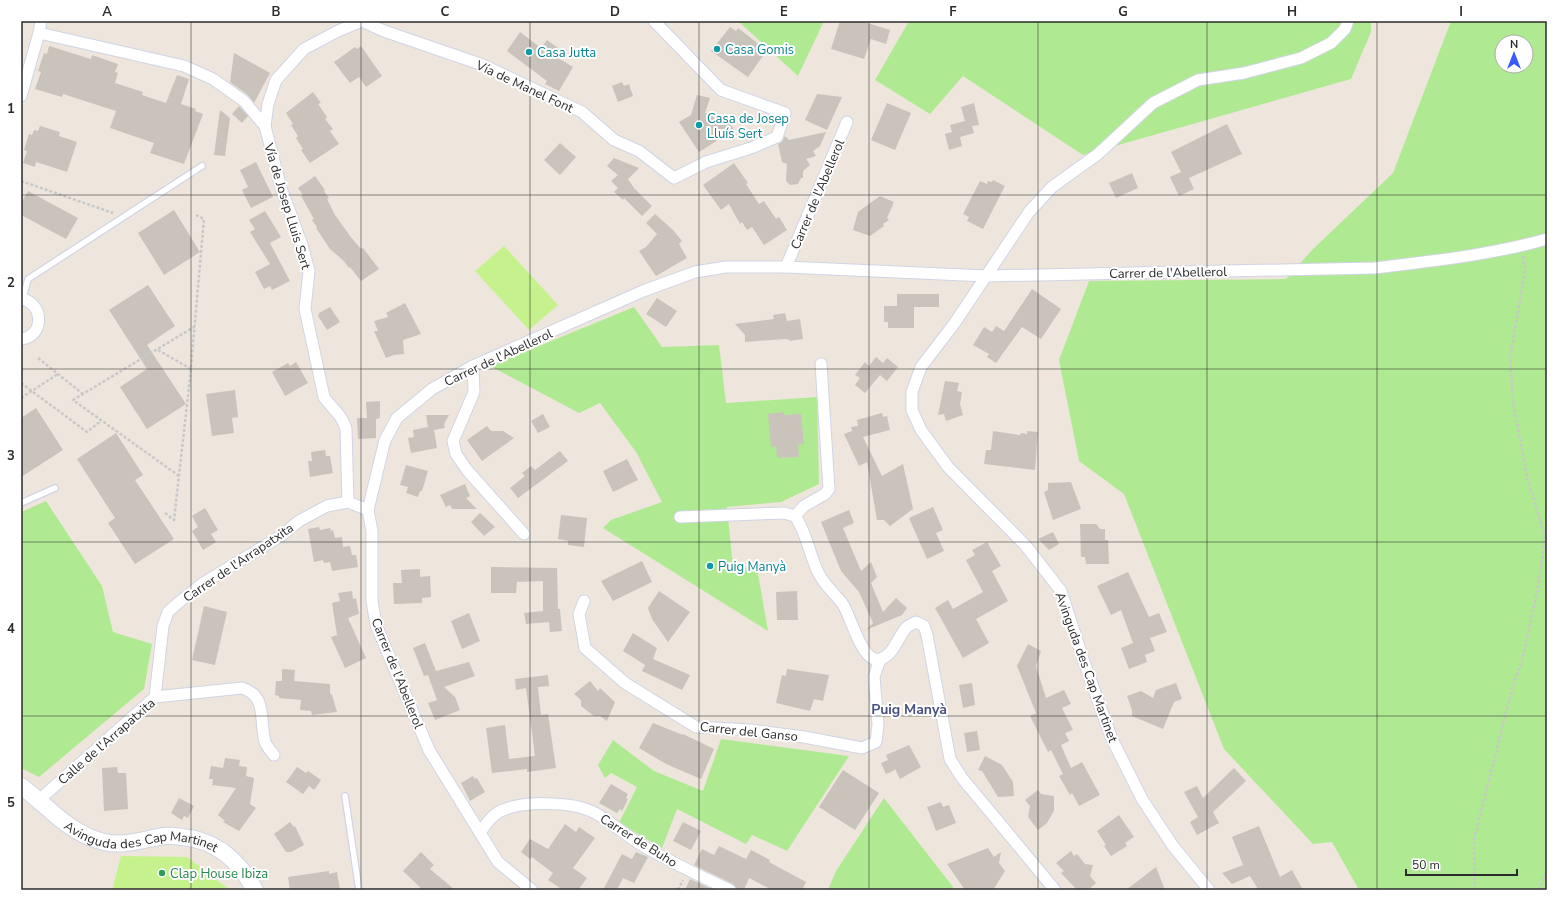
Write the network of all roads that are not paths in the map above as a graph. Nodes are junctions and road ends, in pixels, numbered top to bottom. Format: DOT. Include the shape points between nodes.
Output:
graph roads {
  1 [pos="41,21"];
  2 [pos="362,21"];
  3 [pos="654,21"];
  4 [pos="1348,21"];
  5 [pos="39,33"];
  6 [pos="21,96"];
  7 [pos="848,122"];
  8 [pos="265,126"];
  9 [pos="202,166"];
  10 [pos="1547,239"];
  11 [pos="786,267"];
  12 [pos="986,276"];
  13 [pos="22,298"];
  14 [pos="21,339"];
  15 [pos="821,364"];
  16 [pos="473,366"];
  17 [pos="55,488"];
  18 [pos="348,502"];
  19 [pos="21,503"];
  20 [pos="368,510"];
  21 [pos="795,516"];
  22 [pos="680,517"];
  23 [pos="524,534"];
  24 [pos="584,601"];
  25 [pos="880,659"];
  26 [pos="155,697"];
  27 [pos="274,755"];
  28 [pos="21,786"];
  29 [pos="344,796"];
  30 [pos="39,800"];
  31 [pos="481,831"];
  32 [pos="255,890"];
  33 [pos="358,890"];
  34 [pos="532,890"];
  35 [pos="730,890"];
  36 [pos="1054,890"];
  37 [pos="1209,890"];
  1 -- 5 [label="street"];
  2 -- 3 [label="street, Vía de Manel Font" via="483,65 582,112 614,140 639,151 674,178 706,162 777,137 785,113 721,90"];
  2 -- 8 [label="street, Vía de Josep Lluis Sert" via="304,49 294,59 276,80 268,104"];
  4 -- 12 [label="street, Avinguda des Cap Martinet" via="1345,29 1331,43 1301,58 1244,73 1198,80 1153,103 1098,154 1052,187 1029,212"];
  5 -- 6 [label="street"];
  5 -- 8 [label="street" via="184,66 213,79 244,101"];
  7 -- 11 [label="street, Carrer de l'Abellerol"];
  8 -- 18 [label="street, Vía de Josep Lluis Sert" via="281,188 309,271 305,309 324,397 331,408 342,417 346,428"];
  9 -- 13 [label="lane" via="28,279"];
  10 -- 12 [label="street, Carrer de l'Abellerol" via="1522,246 1374,268"];
  11 -- 12 [label="street, Carrer de l'Abellerol"];
  11 -- 16 [label="street, Carrer de l'Abellerol" via="726,267 695,272 643,291"];
  12 -- 37 [label="street, Avinguda des Cap Martinet" via="921,367 912,392 912,410 921,430 948,467 1026,546 1061,591 1112,739 1142,799 1173,846"];
  13 -- 14 [label="street" via="33,304 39,322 35,332"];
  15 -- 21 [label="street" via="829,489 804,506"];
  16 -- 20 [label="street, Carrer de l'Abellerol" via="432,389 397,418 385,440"];
  16 -- 23 [label="street" via="474,392 453,441 456,454"];
  17 -- 19 [label="lane"];
  18 -- 20 [label="street"];
  18 -- 26 [label="street, Carrer de l'Arrapatxita" via="327,506 299,521 282,535 202,584 168,612 163,626"];
  20 -- 31 [label="street, Carrer de l'Abellerol" via="372,531 372,601 376,625 429,750"];
  21 -- 22 [label="street" via="784,513"];
  21 -- 25 [label="street" via="801,525 817,570 843,604 865,652 872,659"];
  24 -- 25 [label="street, Carrer del Ganso" via="580,614 585,648 625,683 696,727 750,730 862,748 876,742 878,724 874,677"];
  25 -- 36 [label="street, Carrer del Ganso" via="888,655 906,627 916,622 924,626 950,759 962,778"];
  26 -- 27 [label="street, Calle de l'Arrapatxita" via="242,688 251,691 259,698 266,743"];
  26 -- 30 [label="street, Calle de l'Arrapatxita"];
  28 -- 30 [label="street, Avinguda des Cap Martinet"];
  29 -- 33 [label="lane"];
  30 -- 32 [label="street, Avinguda des Cap Martinet" via="83,836 105,843 166,835 195,838 232,857 245,872"];
  31 -- 34 [label="street, Carrer de l'Abellerol" via="498,862"];
  31 -- 35 [label="street, Carrer de Buho" via="488,820 499,812 526,804 556,803 594,812 641,845"];
}
